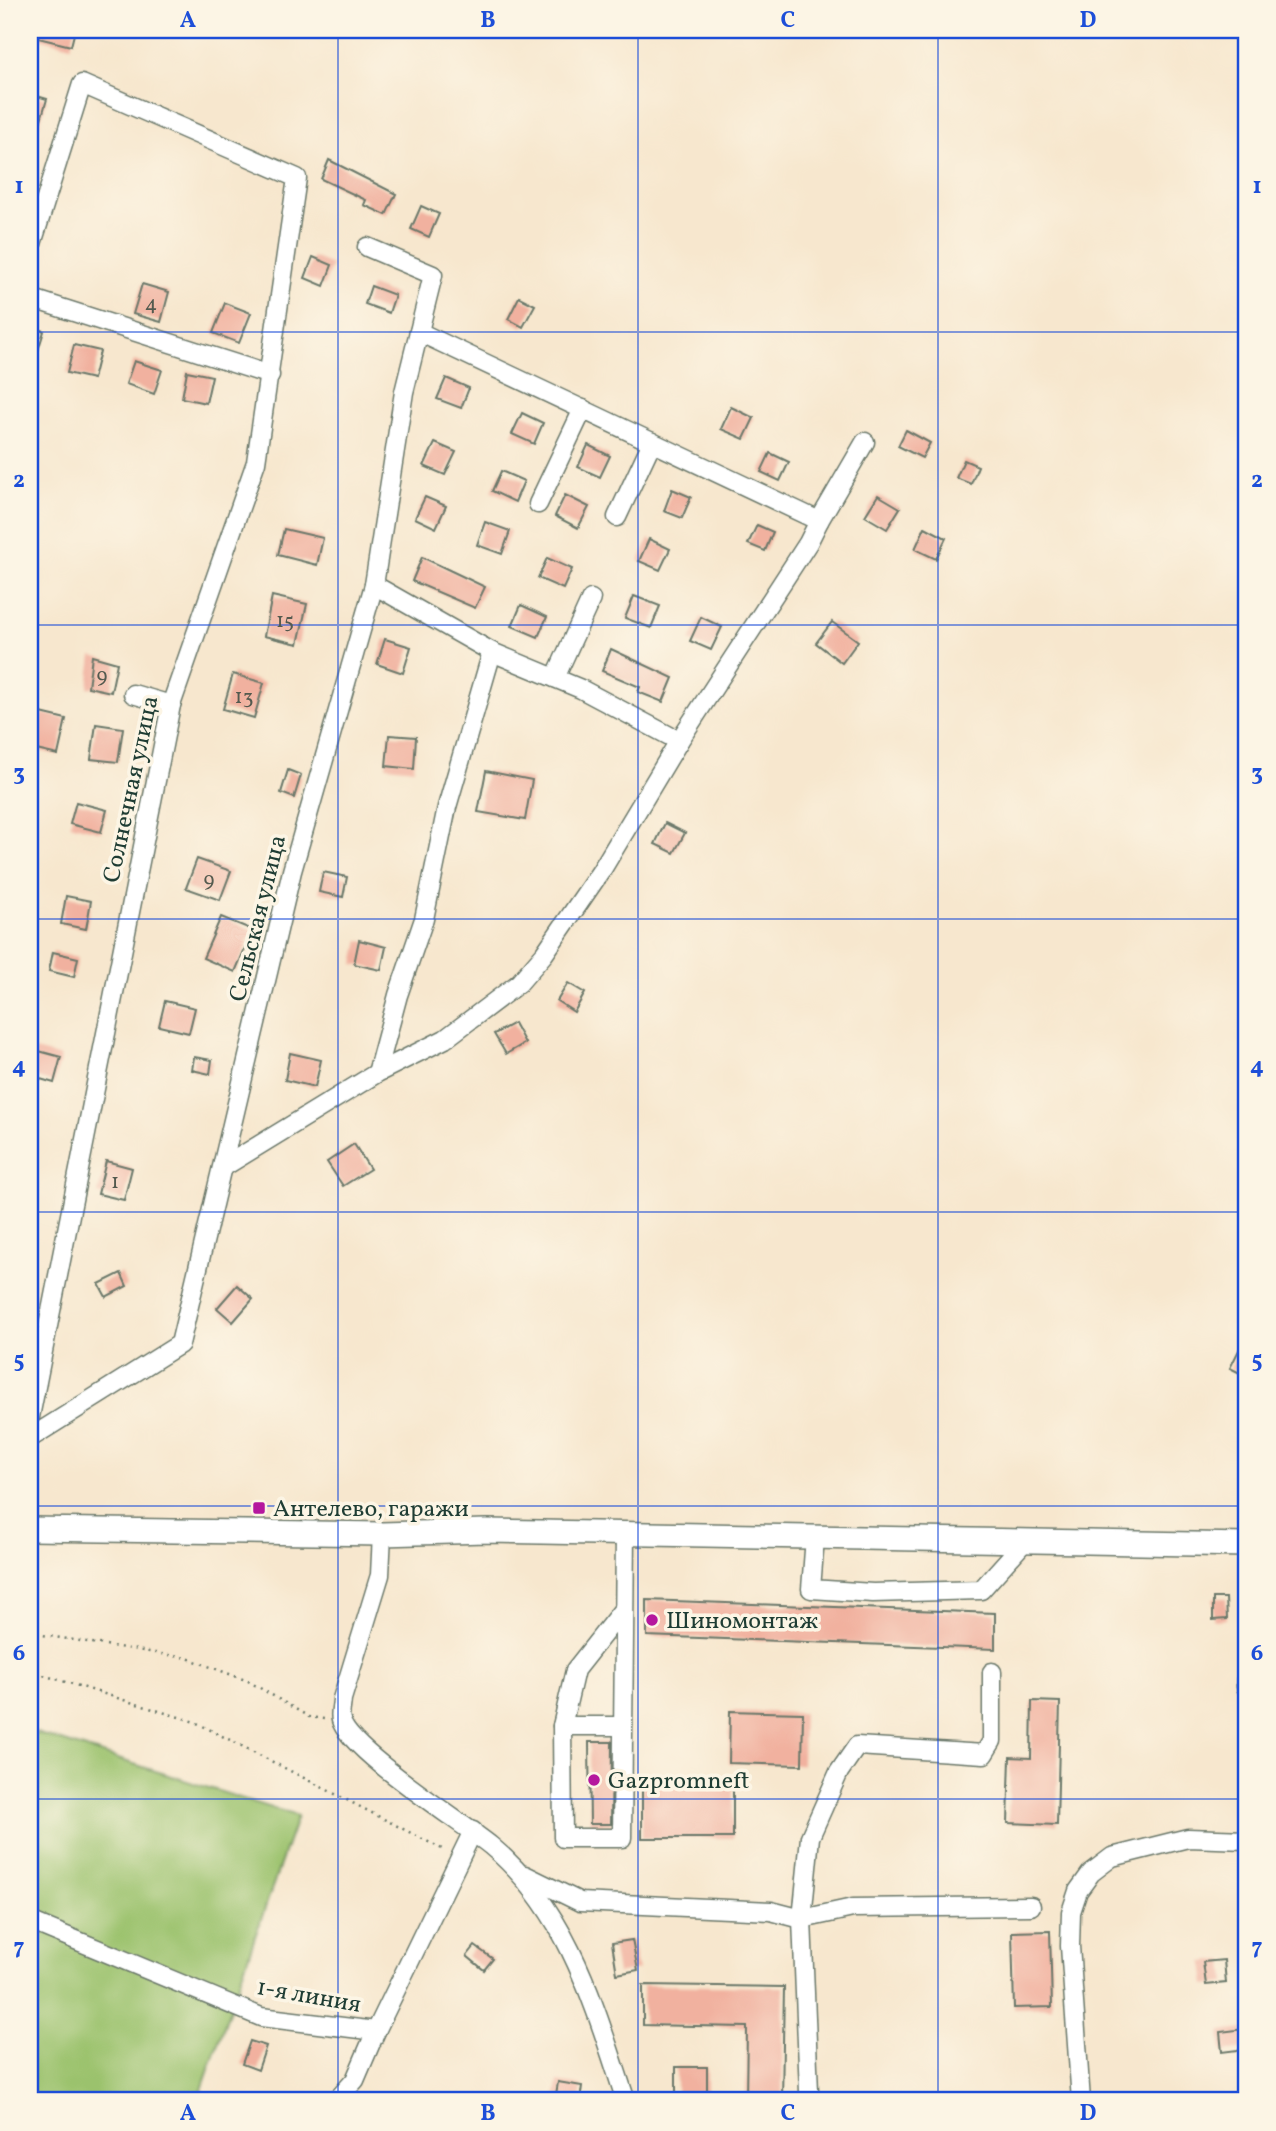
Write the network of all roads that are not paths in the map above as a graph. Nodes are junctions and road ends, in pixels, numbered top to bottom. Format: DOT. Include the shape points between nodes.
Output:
graph roads {
  1 [pos="367,247"];
  2 [pos="30,250"];
  3 [pos="30,298"];
  4 [pos="419,332"];
  5 [pos="270,375"];
  6 [pos="583,410"];
  7 [pos="652,442"];
  8 [pos="865,442"];
  9 [pos="538,504"];
  10 [pos="617,517"];
  11 [pos="819,521"];
  12 [pos="374,585"];
  13 [pos="591,599"];
  14 [pos="492,652"];
  15 [pos="555,678"];
  16 [pos="133,694"];
  17 [pos="171,705"];
  18 [pos="679,741"];
  19 [pos="377,1073"];
  20 [pos="225,1166"];
  21 [pos="30,1417"];
  22 [pos="30,1438"];
  23 [pos="30,1529"];
  24 [pos="625,1533"];
  25 [pos="382,1534"];
  26 [pos="815,1537"];
  27 [pos="1025,1541"];
  28 [pos="1246,1544"];
  29 [pos="624,1608"];
  30 [pos="992,1672"];
  31 [pos="1246,1679"];
  32 [pos="1246,1687"];
  33 [pos="562,1726"];
  34 [pos="622,1726"];
  35 [pos="473,1831"];
  36 [pos="1246,1840"];
  37 [pos="522,1874"];
  38 [pos="1031,1906"];
  39 [pos="802,1919"];
  40 [pos="30,1921"];
  41 [pos="376,2031"];
  42 [pos="809,2092"];
  43 [pos="336,2101"];
  44 [pos="626,2101"];
  45 [pos="1081,2101"];
  1 -- 4 [label="street, Сельская улица" via="433,275"];
  2 -- 5 [label="street, Солнечная улица" via="82,84 298,178"];
  3 -- 5 [label="street"];
  4 -- 6 [label="street"];
  4 -- 12 [label="street, Сельская улица" via="404,392"];
  5 -- 17 [label="street, Солнечная улица" via="256,462"];
  6 -- 7 [label="street"];
  6 -- 9 [label="street"];
  7 -- 10 [label="street"];
  7 -- 11 [label="street"];
  8 -- 11 [label="street"];
  11 -- 18 [label="street"];
  12 -- 14 [label="street"];
  12 -- 20 [label="street, Сельская улица" via="292,871"];
  13 -- 15 [label="street"];
  14 -- 15 [label="street"];
  14 -- 19 [label="street" via="447,807 424,919"];
  15 -- 18 [label="street"];
  16 -- 17 [label="street"];
  17 -- 21 [label="street, Солнечная улица"];
  18 -- 19 [label="street" via="601,870 519,983 445,1039"];
  19 -- 20 [label="street"];
  20 -- 22 [label="street, Сельская улица" via="180,1344"];
  23 -- 25 [label="main road"];
  24 -- 25 [label="main road"];
  24 -- 26 [label="main road"];
  24 -- 29 [label="street"];
  25 -- 35 [label="street" via="380,1575 342,1699 341,1720 366,1752"];
  26 -- 27 [label="main road"];
  26 -- 27 [label="street" via="811,1588 873,1593 981,1590"];
  27 -- 28 [label="main road"];
  29 -- 33 [label="street" via="575,1670"];
  29 -- 34 [label="street"];
  30 -- 39 [label="street" via="992,1741 984,1754 858,1746 839,1772 810,1837"];
  31 -- 32 [label="street"];
  33 -- 34 [label="street"];
  33 -- 34 [label="street" via="563,1838 622,1838"];
  35 -- 37 [label="street"];
  35 -- 41 [label="street, 1-я линия"];
  36 -- 45 [label="street" via="1188,1838 1112,1857 1091,1873 1078,1891 1071,1912 1070,1946"];
  37 -- 39 [label="street" via="580,1902 771,1911"];
  37 -- 44 [label="street" via="557,1921 584,1975"];
  38 -- 39 [label="street" via="853,1908"];
  39 -- 42 [label="street"];
  40 -- 41 [label="street, 1-я линия" via="261,2017"];
  41 -- 43 [label="street" via="355,2080"];
}
